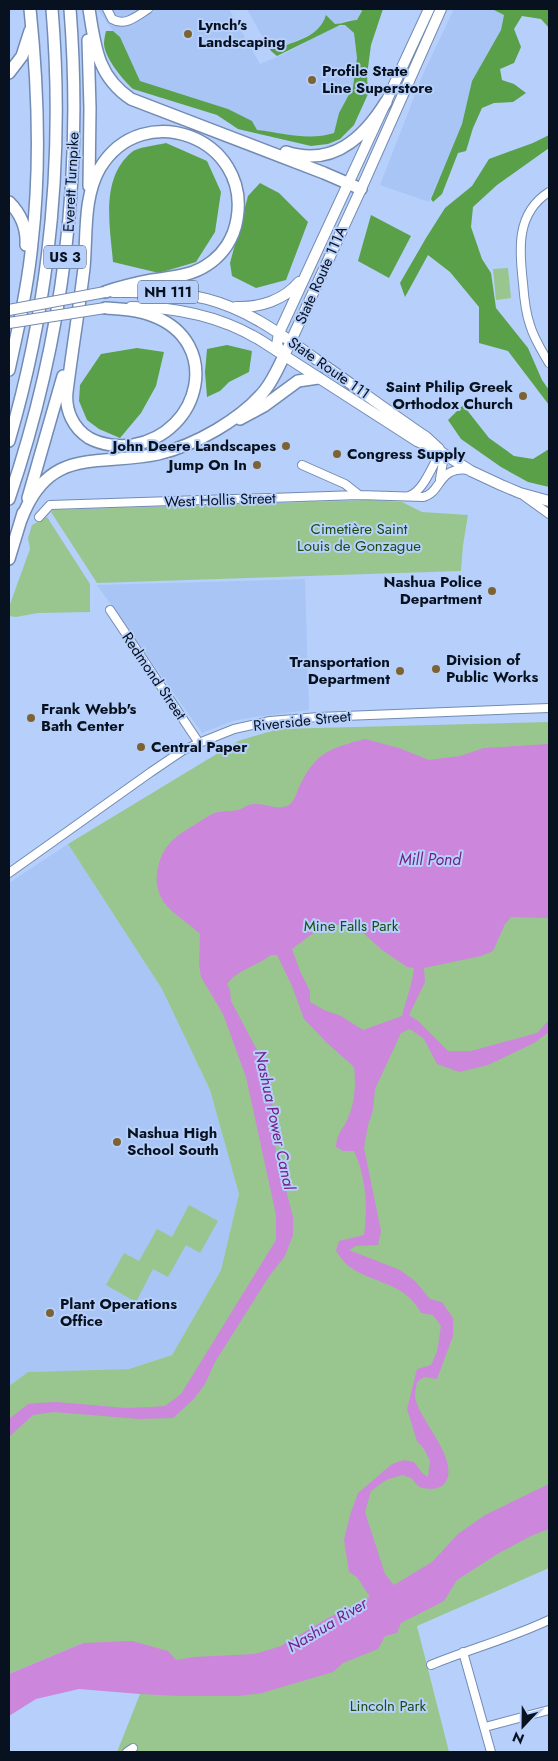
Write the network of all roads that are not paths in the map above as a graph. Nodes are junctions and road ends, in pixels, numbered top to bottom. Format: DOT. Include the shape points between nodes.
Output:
graph roads {
  1 [pos="52,9"];
  2 [pos="70,9"];
  3 [pos="87,9"];
  4 [pos="108,9"];
  5 [pos="148,9"];
  6 [pos="429,9"];
  7 [pos="441,9"];
  8 [pos="31,13"];
  9 [pos="9,73"];
  10 [pos="386,102"];
  11 [pos="167,114"];
  12 [pos="348,184"];
  13 [pos="361,189"];
  14 [pos="549,192"];
  15 [pos="9,202"];
  16 [pos="89,203"];
  17 [pos="311,264"];
  18 [pos="24,292"];
  19 [pos="105,292"];
  20 [pos="78,306"];
  21 [pos="229,306"];
  22 [pos="104,308"];
  23 [pos="9,310"];
  24 [pos="9,323"];
  25 [pos="279,333"];
  26 [pos="291,341"];
  27 [pos="284,356"];
  28 [pos="549,363"];
  29 [pos="9,370"];
  30 [pos="318,378"];
  31 [pos="217,428"];
  32 [pos="9,441"];
  33 [pos="441,452"];
  34 [pos="302,465"];
  35 [pos="471,471"];
  36 [pos="439,481"];
  37 [pos="520,493"];
  38 [pos="359,495"];
  39 [pos="407,496"];
  40 [pos="9,499"];
  41 [pos="549,501"];
  42 [pos="549,514"];
  43 [pos="38,517"];
  44 [pos="22,520"];
  45 [pos="9,559"];
  46 [pos="110,610"];
  47 [pos="548,707"];
  48 [pos="198,743"];
  49 [pos="9,873"];
  50 [pos="549,1620"];
  51 [pos="463,1652"];
  52 [pos="431,1665"];
  53 [pos="549,1710"];
  54 [pos="485,1727"];
  55 [pos="491,1752"];
  1 -- 32 [label="highway, Everett Turnpike / US 3" via="56,94 51,224 34,336"];
  2 -- 40 [label="highway, Everett Turnpike / US 3" via="74,125 67,247 45,374"];
  3 -- 11 [label="highway" via="96,51 108,77 131,99"];
  3 -- 16 [label="highway"];
  4 -- 5 [label="street" via="112,19 120,23"];
  6 -- 10 [label="main road, State Route 111A"];
  7 -- 13 [label="main road, State Route 111A"];
  8 -- 9 [label="highway" via="26,46"];
  8 -- 18 [label="highway" via="37,160 32,241"];
  10 -- 11 [label="highway" via="370,125 349,144 332,153 311,156 289,153"];
  10 -- 12 [label="main road, State Route 111A"];
  11 -- 12 [label="highway"];
  12 -- 13 [label="highway"];
  12 -- 17 [label="main road, State Route 111A"];
  13 -- 26 [label="main road, State Route 111A"];
  14 -- 28 [label="street" via="528,215 520,247 528,318"];
  15 -- 18 [label="highway" via="26,230"];
  16 -- 19 [label="highway" via="100,168 111,155 133,138 160,131 188,135 207,144 229,168 238,191 235,229 227,246 214,260 192,273"];
  16 -- 20 [label="highway"];
  17 -- 21 [label="main road" via="297,284 280,297 255,306"];
  17 -- 25 [label="main road, State Route 111A"];
  18 -- 29 [label="highway"];
  19 -- 21 [label="main road, State Route 111 / NH 111" via="176,293"];
  19 -- 23 [label="main road, State Route 111 / NH 111, bridge"];
  20 -- 22 [label="highway" via="66,392 71,418 83,433 99,442 121,446 154,439 186,412 194,391 196,372 193,359 182,337 165,322 143,312"];
  20 -- 44 [label="highway" via="64,372"];
  21 -- 25 [label="main road, State Route 111 / NH 111"];
  22 -- 24 [label="main road, State Route 111 / NH 111, bridge"];
  22 -- 27 [label="main road, State Route 111 / NH 111" via="162,308 199,315 242,330"];
  25 -- 26 [label="main road, State Route 111 / NH 111"];
  25 -- 27 [label="main road, State Route 111A" via="278,345"];
  26 -- 27 [label="main road, State Route 111A"];
  26 -- 33 [label="main road, State Route 111 / NH 111" via="426,437"];
  27 -- 30 [label="main road, State Route 111 / NH 111"];
  27 -- 31 [label="highway" via="260,396"];
  30 -- 31 [label="highway" via="298,381 255,411"];
  30 -- 33 [label="main road, State Route 111 / NH 111" via="417,441"];
  31 -- 44 [label="highway" via="168,452 88,460 65,467 36,490"];
  33 -- 35 [label="main road, NH 111"];
  33 -- 36 [label="street" via="443,462"];
  33 -- 39 [label="street" via="420,488"];
  34 -- 38 [label="street" via="345,484"];
  35 -- 36 [label="street, West Hollis Street" via="456,471"];
  35 -- 37 [label="main road, NH 111"];
  36 -- 39 [label="street, West Hollis Street" via="428,495"];
  37 -- 41 [label="main road, NH 111"];
  37 -- 42 [label="street"];
  38 -- 39 [label="street, West Hollis Street"];
  38 -- 43 [label="street, West Hollis Street" via="50,505"];
  44 -- 45 [label="highway"];
  46 -- 48 [label="street, Redmond Street"];
  47 -- 48 [label="street, Riverside Street" via="270,721"];
  48 -- 49 [label="street, Riverside Street" via="151,772"];
  50 -- 51 [label="street" via="508,1638"];
  51 -- 52 [label="street"];
  51 -- 54 [label="street"];
  53 -- 54 [label="street"];
  54 -- 55 [label="street"];
}
